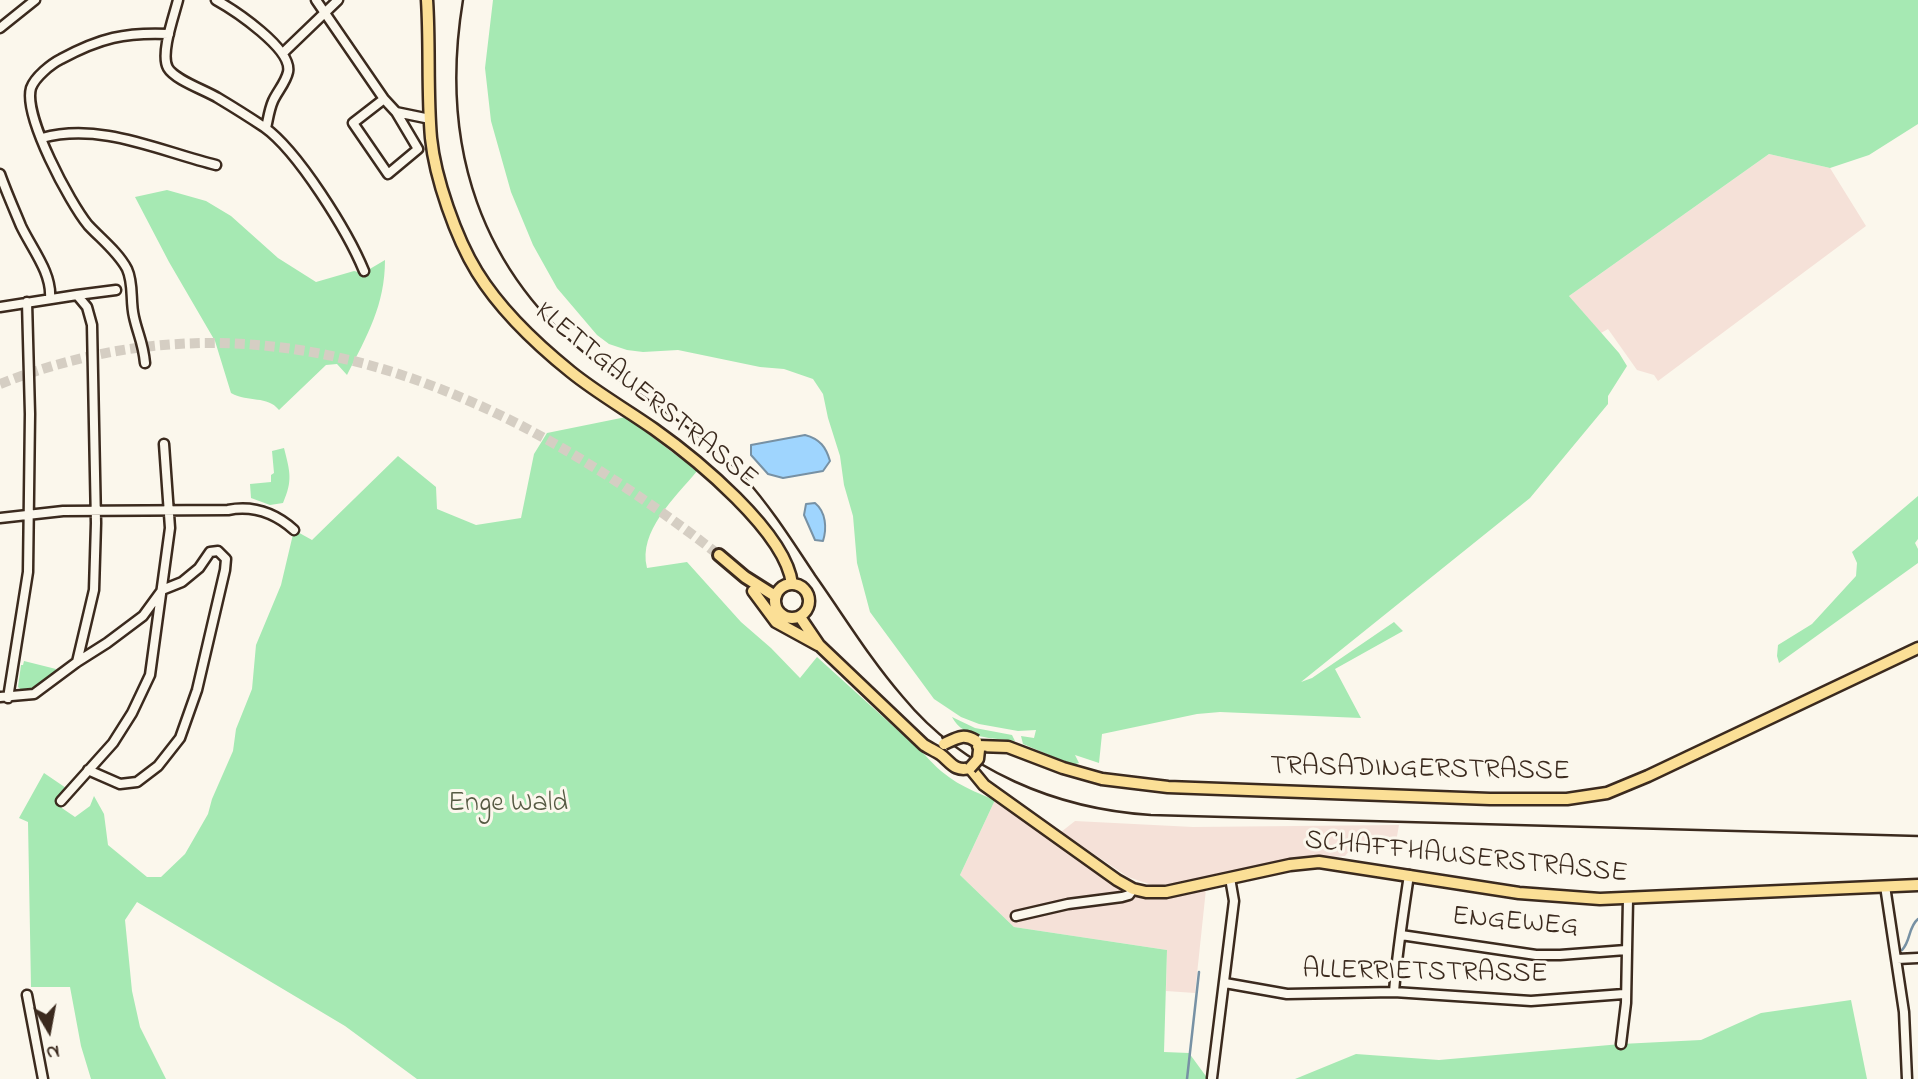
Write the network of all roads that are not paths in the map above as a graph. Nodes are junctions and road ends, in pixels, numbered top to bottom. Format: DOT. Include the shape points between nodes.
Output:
graph roads {
  1 [pos="35,0"];
  2 [pos="178,0"];
  3 [pos="216,0"];
  4 [pos="316,0"];
  5 [pos="338,0"];
  6 [pos="427,0"];
  7 [pos="326,13"];
  8 [pos="0,28"];
  9 [pos="169,34"];
  10 [pos="284,52"];
  11 [pos="384,99"];
  12 [pos="396,112"];
  13 [pos="430,119"];
  14 [pos="266,128"];
  15 [pos="42,138"];
  16 [pos="216,165"];
  17 [pos="0,174"];
  18 [pos="364,271"];
  19 [pos="116,290"];
  20 [pos="80,297"];
  21 [pos="50,299"];
  22 [pos="27,302"];
  23 [pos="0,307"];
  24 [pos="145,363"];
  25 [pos="164,444"];
  26 [pos="95,511"];
  27 [pos="169,511"];
  28 [pos="27,515"];
  29 [pos="0,518"];
  30 [pos="294,530"];
  31 [pos="719,555"];
  32 [pos="745,577"];
  33 [pos="792,584"];
  34 [pos="162,590"];
  35 [pos="753,591"];
  36 [pos="775,596"];
  37 [pos="800,617"];
  38 [pos="819,645"];
  39 [pos="1918,648"];
  40 [pos="77,662"];
  41 [pos="4,698"];
  42 [pos="905,726"];
  43 [pos="978,746"];
  44 [pos="967,769"];
  45 [pos="88,770"];
  46 [pos="61,801"];
  47 [pos="1409,875"];
  48 [pos="1230,878"];
  49 [pos="1918,885"];
  50 [pos="1885,886"];
  51 [pos="1133,889"];
  52 [pos="1628,899"];
  53 [pos="1016,916"];
  54 [pos="1401,935"];
  55 [pos="1626,950"];
  56 [pos="1897,958"];
  57 [pos="1918,958"];
  58 [pos="1225,983"];
  59 [pos="1394,992"];
  60 [pos="1624,994"];
  61 [pos="27,995"];
  62 [pos="1918,1043"];
  63 [pos="1621,1044"];
  64 [pos="1907,1044"];
  65 [pos="1212,1078"];
  66 [pos="43,1079"];
  67 [pos="1908,1079"];
  1 -- 8 [label="street"];
  2 -- 9 [label="street"];
  3 -- 10 [label="street"];
  4 -- 7 [label="street"];
  5 -- 7 [label="street"];
  6 -- 13 [label="main road, KLETTGAUERSTRASSE"];
  7 -- 10 [label="street"];
  7 -- 11 [label="street"];
  9 -- 14 [label="street" via="165,57 175,75"];
  9 -- 15 [label="street" via="103,39 57,61 32,86 32,108"];
  10 -- 14 [label="street" via="289,70 272,103"];
  11 -- 12 [label="street"];
  11 -- 12 [label="street" via="353,123 388,174 418,149"];
  12 -- 13 [label="street"];
  13 -- 33 [label="main road, KLETTGAUERSTRASSE" via="437,169 458,232 495,298 566,368 657,431 732,494 778,550"];
  14 -- 18 [label="street" via="309,176"];
  15 -- 16 [label="street" via="77,132 117,138"];
  15 -- 24 [label="street" via="75,206 127,270"];
  17 -- 21 [label="street" via="46,275"];
  19 -- 20 [label="street"];
  20 -- 21 [label="street"];
  20 -- 26 [label="street" via="92,325"];
  21 -- 22 [label="street"];
  22 -- 23 [label="street"];
  22 -- 28 [label="street"];
  25 -- 27 [label="street"];
  26 -- 27 [label="street"];
  26 -- 28 [label="street"];
  26 -- 40 [label="street" via="94,590"];
  27 -- 30 [label="street" via="242,507 279,516"];
  27 -- 34 [label="street"];
  28 -- 29 [label="street"];
  28 -- 41 [label="street" via="28,572"];
  31 -- 32 [label="highway"];
  32 -- 35 [label="highway"];
  32 -- 36 [label="highway"];
  33 -- 36 [label="main road"];
  33 -- 37 [label="main road" via="802,587 809,599 808,609"];
  34 -- 40 [label="street" via="143,616"];
  34 -- 45 [label="street" via="150,675 113,743"];
  34 -- 45 [label="street" via="182,582 210,552 218,551 226,559 197,690 180,738 158,766 137,782 120,784"];
  35 -- 38 [label="main road" via="776,622"];
  36 -- 37 [label="main road" via="782,616"];
  37 -- 38 [label="main road"];
  38 -- 42 [label="main road"];
  39 -- 43 [label="main road, TRASADINGERSTRASSE" via="1648,776 1606,793 1578,798 1490,799 1142,785 1083,774 1008,747"];
  40 -- 41 [label="street" via="34,694"];
  42 -- 43 [label="main road, TRASADINGERSTRASSE, bridge" via="926,741 944,744 968,736"];
  42 -- 44 [label="main road" via="953,767"];
  43 -- 44 [label="main road, bridge" via="978,759"];
  44 -- 51 [label="main road, SCHAFFHAUSERSTRASSE"];
  45 -- 46 [label="street"];
  47 -- 48 [label="main road, SCHAFFHAUSERSTRASSE" via="1319,862"];
  47 -- 52 [label="main road, SCHAFFHAUSERSTRASSE" via="1520,893"];
  47 -- 54 [label="street"];
  48 -- 51 [label="main road, SCHAFFHAUSERSTRASSE" via="1166,892"];
  48 -- 58 [label="street" via="1234,901"];
  49 -- 50 [label="main road, SCHAFFHAUSERSTRASSE"];
  50 -- 52 [label="main road, SCHAFFHAUSERSTRASSE"];
  50 -- 56 [label="street"];
  51 -- 53 [label="street" via="1122,897"];
  52 -- 55 [label="street"];
  54 -- 55 [label="street, ENGEWEG" via="1536,955"];
  54 -- 59 [label="street"];
  55 -- 60 [label="street"];
  56 -- 57 [label="street"];
  56 -- 64 [label="street"];
  58 -- 59 [label="street, ALLERRIETSTRASSE" via="1287,994"];
  58 -- 65 [label="street"];
  59 -- 60 [label="street, ALLERRIETSTRASSE" via="1531,1001"];
  60 -- 63 [label="street"];
  61 -- 66 [label="street"];
  62 -- 64 [label="street"];
  64 -- 67 [label="street"];
}
